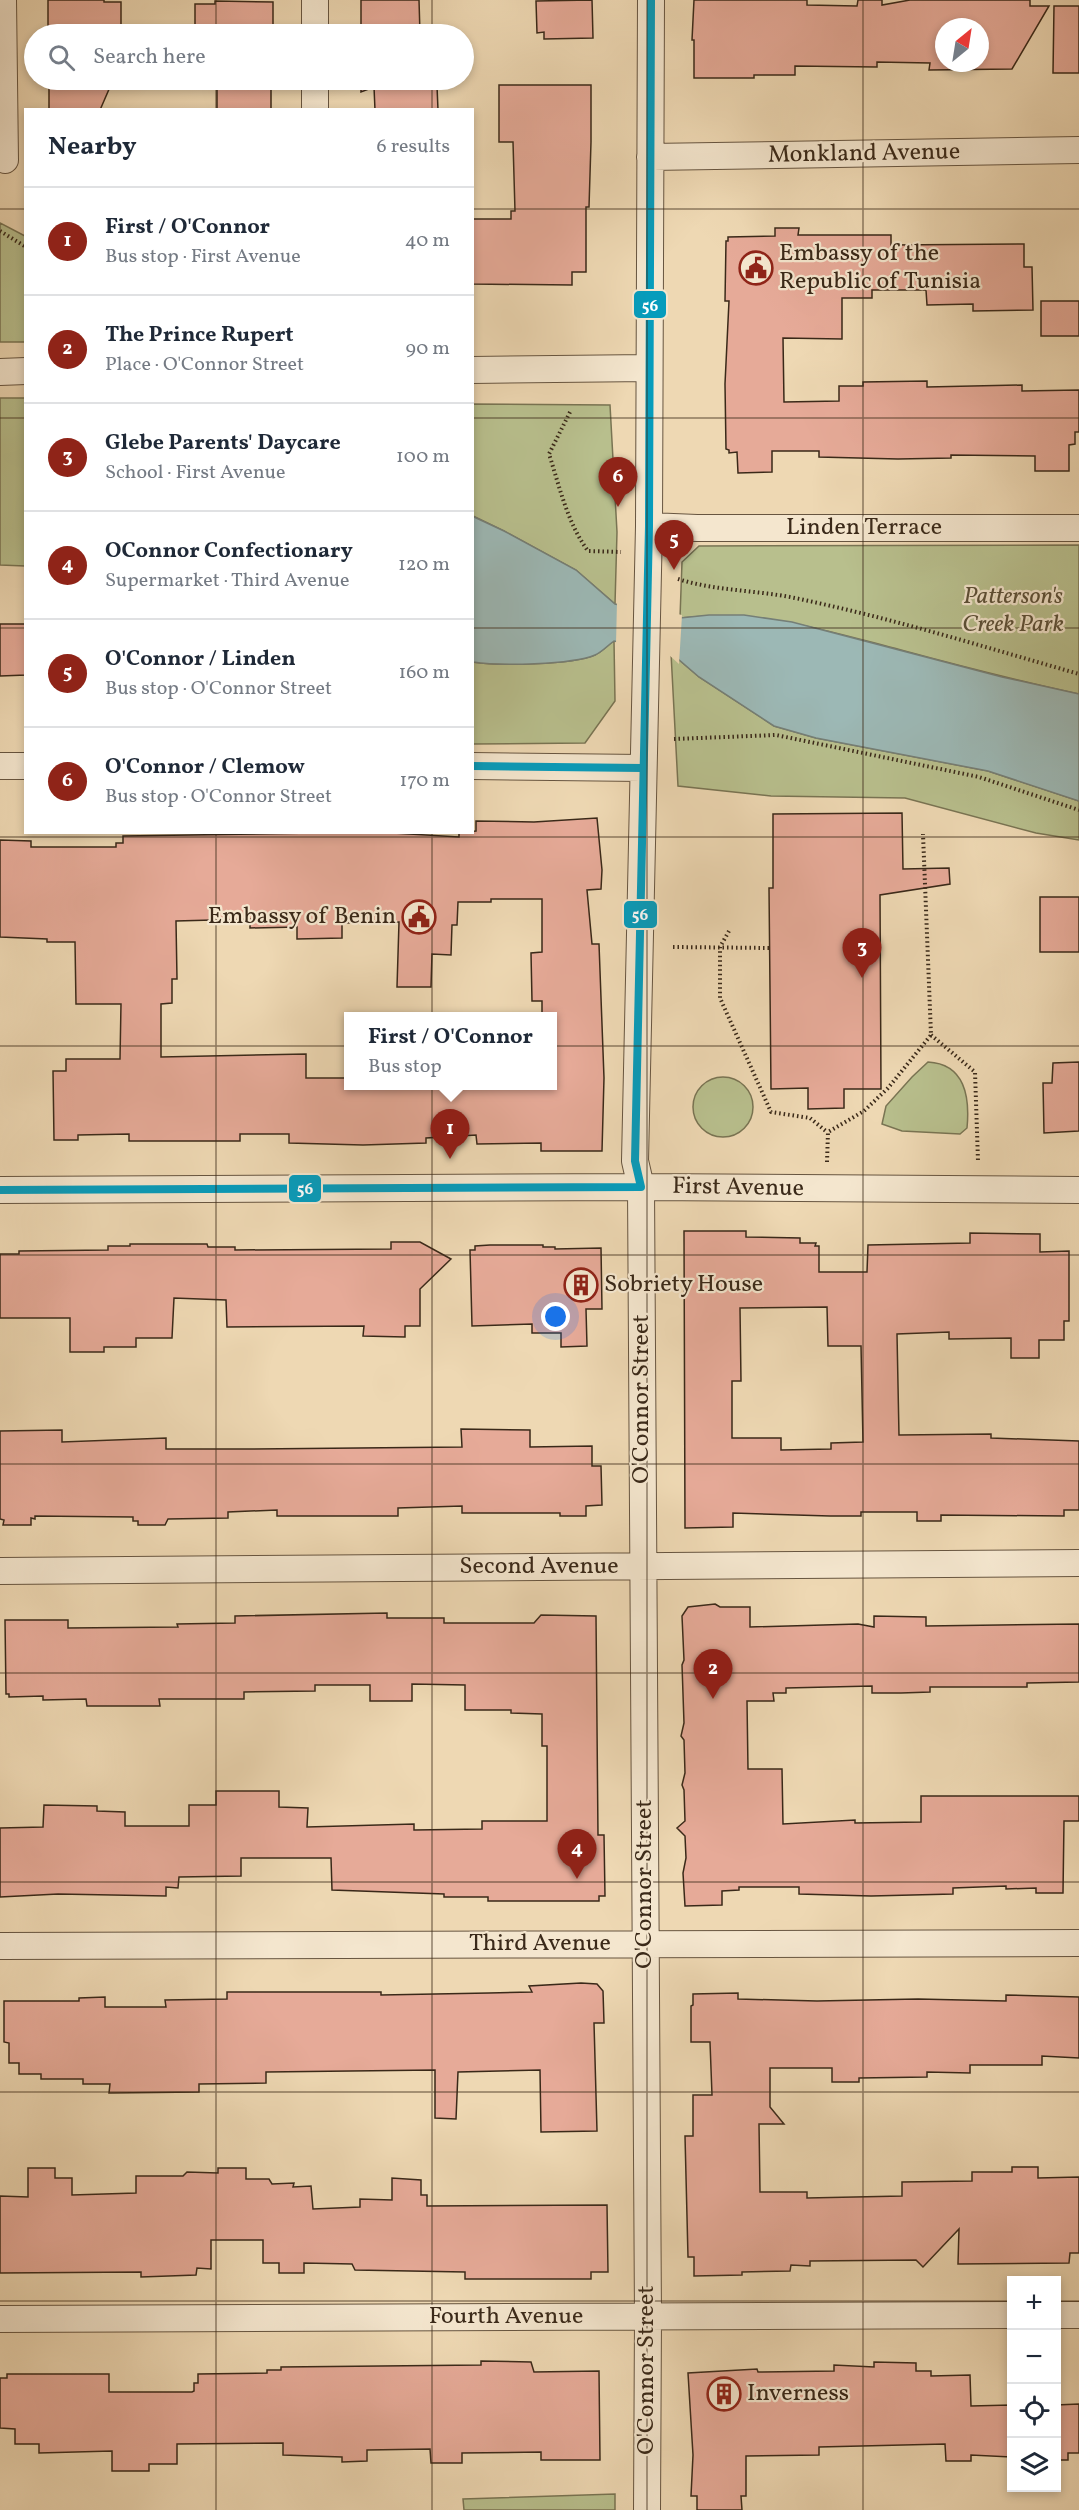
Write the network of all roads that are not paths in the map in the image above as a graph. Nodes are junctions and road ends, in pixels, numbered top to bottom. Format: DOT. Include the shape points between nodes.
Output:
graph roads {
  1 [pos="3,0"];
  2 [pos="315,0"];
  3 [pos="651,0"];
  4 [pos="315,24"];
  5 [pos="315,90"];
  6 [pos="315,108"];
  7 [pos="1079,150"];
  8 [pos="650,157"];
  9 [pos="5,160"];
  10 [pos="648,368"];
  11 [pos="474,370"];
  12 [pos="24,371"];
  13 [pos="0,372"];
  14 [pos="649,526"];
  15 [pos="1079,528"];
  16 [pos="0,766"];
  17 [pos="24,766"];
  18 [pos="474,766"];
  19 [pos="642,768"];
  20 [pos="641,1187"];
  21 [pos="0,1190"];
  22 [pos="1079,1190"];
  23 [pos="1079,1563"];
  24 [pos="643,1566"];
  25 [pos="0,1571"];
  26 [pos="1079,1943"];
  27 [pos="646,1944"];
  28 [pos="0,1946"];
  29 [pos="1007,2315"];
  30 [pos="1061,2315"];
  31 [pos="1079,2315"];
  32 [pos="648,2317"];
  33 [pos="0,2319"];
  34 [pos="647,2510"];
  1 -- 9 [label="street"];
  2 -- 4 [label="street"];
  3 -- 8 [label="street, O'Connor Street"];
  5 -- 6 [label="street"];
  7 -- 8 [label="street, Monkland Avenue"];
  8 -- 10 [label="street, O'Connor Street"];
  10 -- 11 [label="street"];
  10 -- 14 [label="street, O'Connor Street"];
  12 -- 13 [label="street"];
  14 -- 15 [label="street, Linden Terrace"];
  14 -- 19 [label="street, O'Connor Street"];
  16 -- 17 [label="street"];
  18 -- 19 [label="street"];
  19 -- 20 [label="street, O'Connor Street" via="634,1161"];
  20 -- 21 [label="street, First Avenue"];
  20 -- 22 [label="street, First Avenue"];
  20 -- 24 [label="street, O'Connor Street"];
  23 -- 24 [label="street, Second Avenue"];
  24 -- 25 [label="street, Second Avenue"];
  24 -- 27 [label="street, O'Connor Street"];
  26 -- 27 [label="street, Third Avenue"];
  27 -- 28 [label="street, Third Avenue"];
  27 -- 32 [label="street, O'Connor Street"];
  29 -- 32 [label="street, Fourth Avenue"];
  30 -- 31 [label="street"];
  32 -- 33 [label="street, Fourth Avenue"];
  32 -- 34 [label="street, O'Connor Street"];
}
